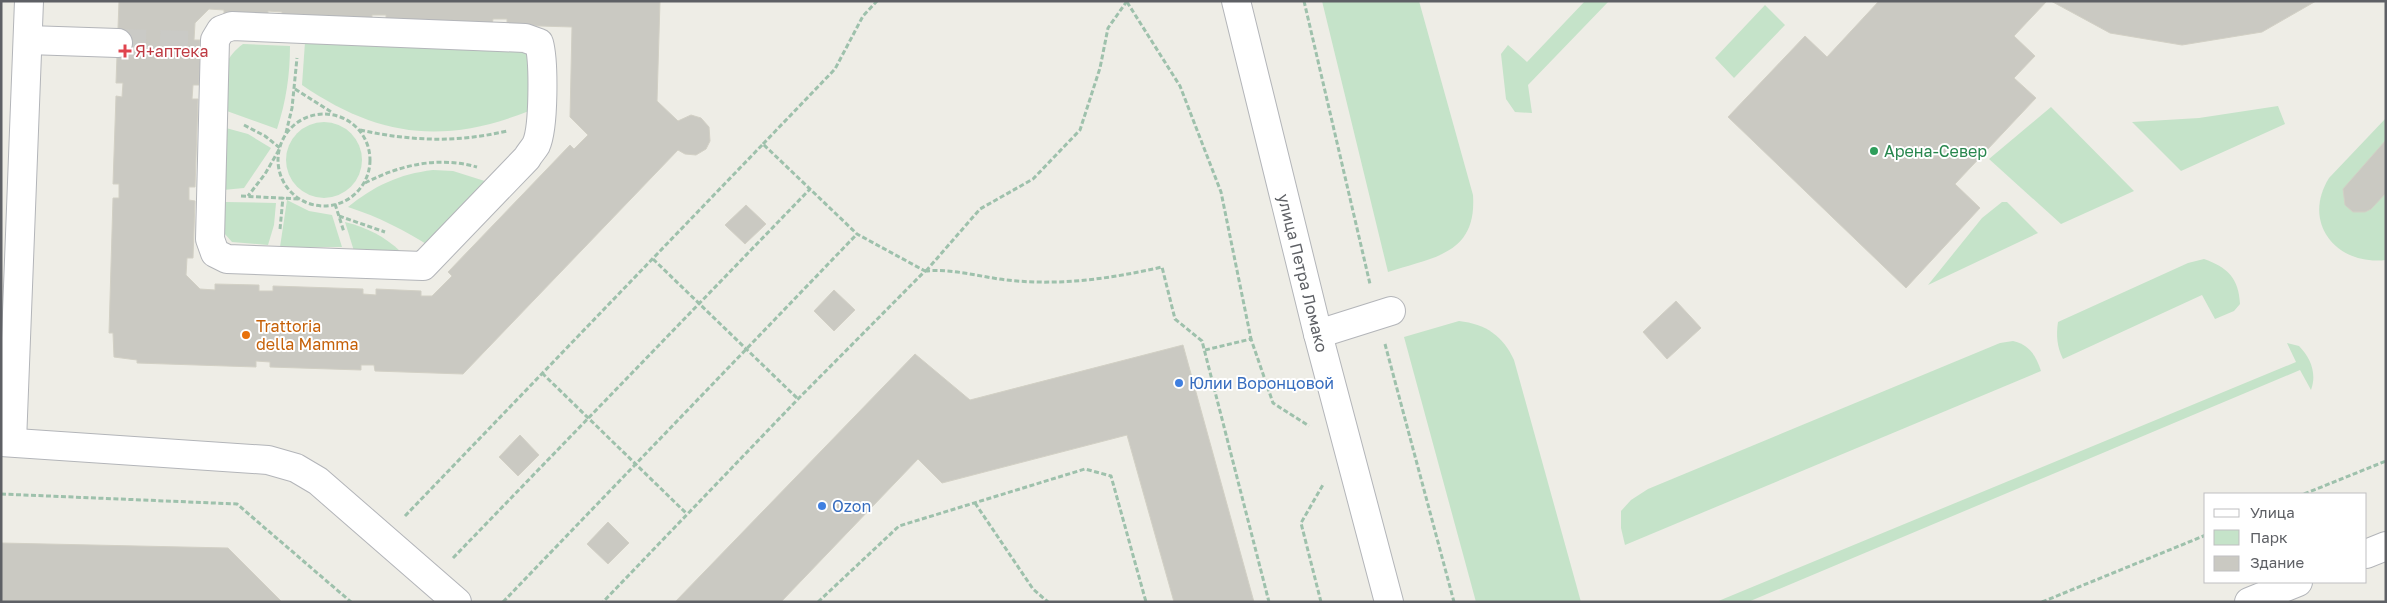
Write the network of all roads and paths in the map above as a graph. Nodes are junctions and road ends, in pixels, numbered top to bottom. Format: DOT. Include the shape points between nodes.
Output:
graph roads {
  1 [pos="29,1"];
  2 [pos="878,1"];
  3 [pos="1236,1"];
  4 [pos="1127,2"];
  5 [pos="296,28"];
  6 [pos="28,40"];
  7 [pos="118,43"];
  8 [pos="295,89"];
  9 [pos="336,115"];
  10 [pos="213,116"];
  11 [pos="540,120"];
  12 [pos="359,130"];
  13 [pos="285,134"];
  14 [pos="763,144"];
  15 [pos="280,148"];
  16 [pos="508,178"];
  17 [pos="364,183"];
  18 [pos="810,189"];
  19 [pos="248,196"];
  20 [pos="211,199"];
  21 [pos="300,199"];
  22 [pos="857,234"];
  23 [pos="652,259"];
  24 [pos="925,271"];
  25 [pos="699,304"];
  26 [pos="1391,311"];
  27 [pos="1318,334"];
  28 [pos="1251,339"];
  29 [pos="746,349"];
  30 [pos="1204,350"];
  31 [pos="542,374"];
  32 [pos="798,399"];
  33 [pos="588,419"];
  34 [pos="1311,434"];
  35 [pos="7,442"];
  36 [pos="2386,461"];
  37 [pos="636,464"];
  38 [pos="1324,482"];
  39 [pos="2306,493"];
  40 [pos="1,494"];
  41 [pos="975,503"];
  42 [pos="687,514"];
  43 [pos="2204,535"];
  44 [pos="383,537"];
  45 [pos="2386,546"];
  46 [pos="2367,554"];
  47 [pos="432,580"];
  48 [pos="2296,583"];
  49 [pos="1145,596"];
  50 [pos="351,602"];
  51 [pos="457,602"];
  52 [pos="502,602"];
  53 [pos="602,602"];
  54 [pos="818,602"];
  55 [pos="1048,602"];
  56 [pos="1142,602"];
  57 [pos="1146,602"];
  58 [pos="1269,602"];
  59 [pos="1321,602"];
  60 [pos="1389,602"];
  61 [pos="2042,602"];
  62 [pos="2250,602"];
  1 -- 6 [label="street"];
  2 -- 14 [label="path" via="863,16 835,69"];
  3 -- 27 [label="street, улица Петра Ломако"];
  4 -- 24 [label="path" via="1108,28 1100,68 1080,130 1033,179 980,209"];
  4 -- 28 [label="path" via="1180,86 1221,192"];
  5 -- 8 [label="path"];
  5 -- 10 [label="street" via="232,26 221,30 207,46"];
  5 -- 11 [label="street" via="525,38 539,43 542,56"];
  6 -- 7 [label="street"];
  6 -- 35 [label="street"];
  8 -- 9 [label="path"];
  8 -- 13 [label="path"];
  9 -- 12 [label="path"];
  9 -- 13 [label="path" via="308,116"];
  10 -- 15 [label="path" via="249,127"];
  10 -- 20 [label="street"];
  11 -- 12 [label="path" via="494,134 456,140 393,137"];
  11 -- 16 [label="street" via="536,144"];
  12 -- 17 [label="path" via="367,141 370,155"];
  13 -- 15 [label="path"];
  14 -- 18 [label="path"];
  14 -- 23 [label="path"];
  15 -- 19 [label="path"];
  15 -- 21 [label="path" via="281,177"];
  16 -- 17 [label="path" via="469,164 428,162 391,170"];
  16 -- 20 [label="street" via="423,266 227,259 215,253 210,240"];
  17 -- 21 [label="path" via="342,202 321,205"];
  18 -- 22 [label="path"];
  18 -- 25 [label="path"];
  19 -- 20 [label="path"];
  19 -- 21 [label="path"];
  22 -- 24 [label="path"];
  22 -- 29 [label="path"];
  23 -- 25 [label="path"];
  23 -- 31 [label="path"];
  24 -- 30 [label="path" via="944,269 994,279 1052,282 1092,280 1162,267 1175,319 1202,341"];
  24 -- 32 [label="path"];
  25 -- 29 [label="path"];
  25 -- 33 [label="path"];
  26 -- 27 [label="street"];
  27 -- 60 [label="street, улица Петра Ломако"];
  28 -- 30 [label="path"];
  28 -- 34 [label="path" via="1273,403 1308,425"];
  29 -- 32 [label="path"];
  29 -- 37 [label="path"];
  30 -- 58 [label="path"];
  31 -- 33 [label="path"];
  31 -- 44 [label="path"];
  32 -- 42 [label="path"];
  33 -- 37 [label="path"];
  33 -- 47 [label="path"];
  35 -- 44 [label="street" via="268,460 296,468 318,481"];
  36 -- 39 [label="path"];
  37 -- 42 [label="path"];
  37 -- 52 [label="path"];
  38 -- 59 [label="path" via="1301,523"];
  40 -- 50 [label="path" via="237,504"];
  41 -- 49 [label="path" via="1086,469 1111,476"];
  41 -- 54 [label="path" via="899,526"];
  41 -- 55 [label="path" via="1033,589"];
  42 -- 53 [label="path"];
  43 -- 61 [label="path"];
  44 -- 47 [label="street"];
  45 -- 46 [label="street"];
  47 -- 51 [label="street"];
  48 -- 62 [label="street"];
  49 -- 56 [label="path"];
  49 -- 57 [label="path"];
}
